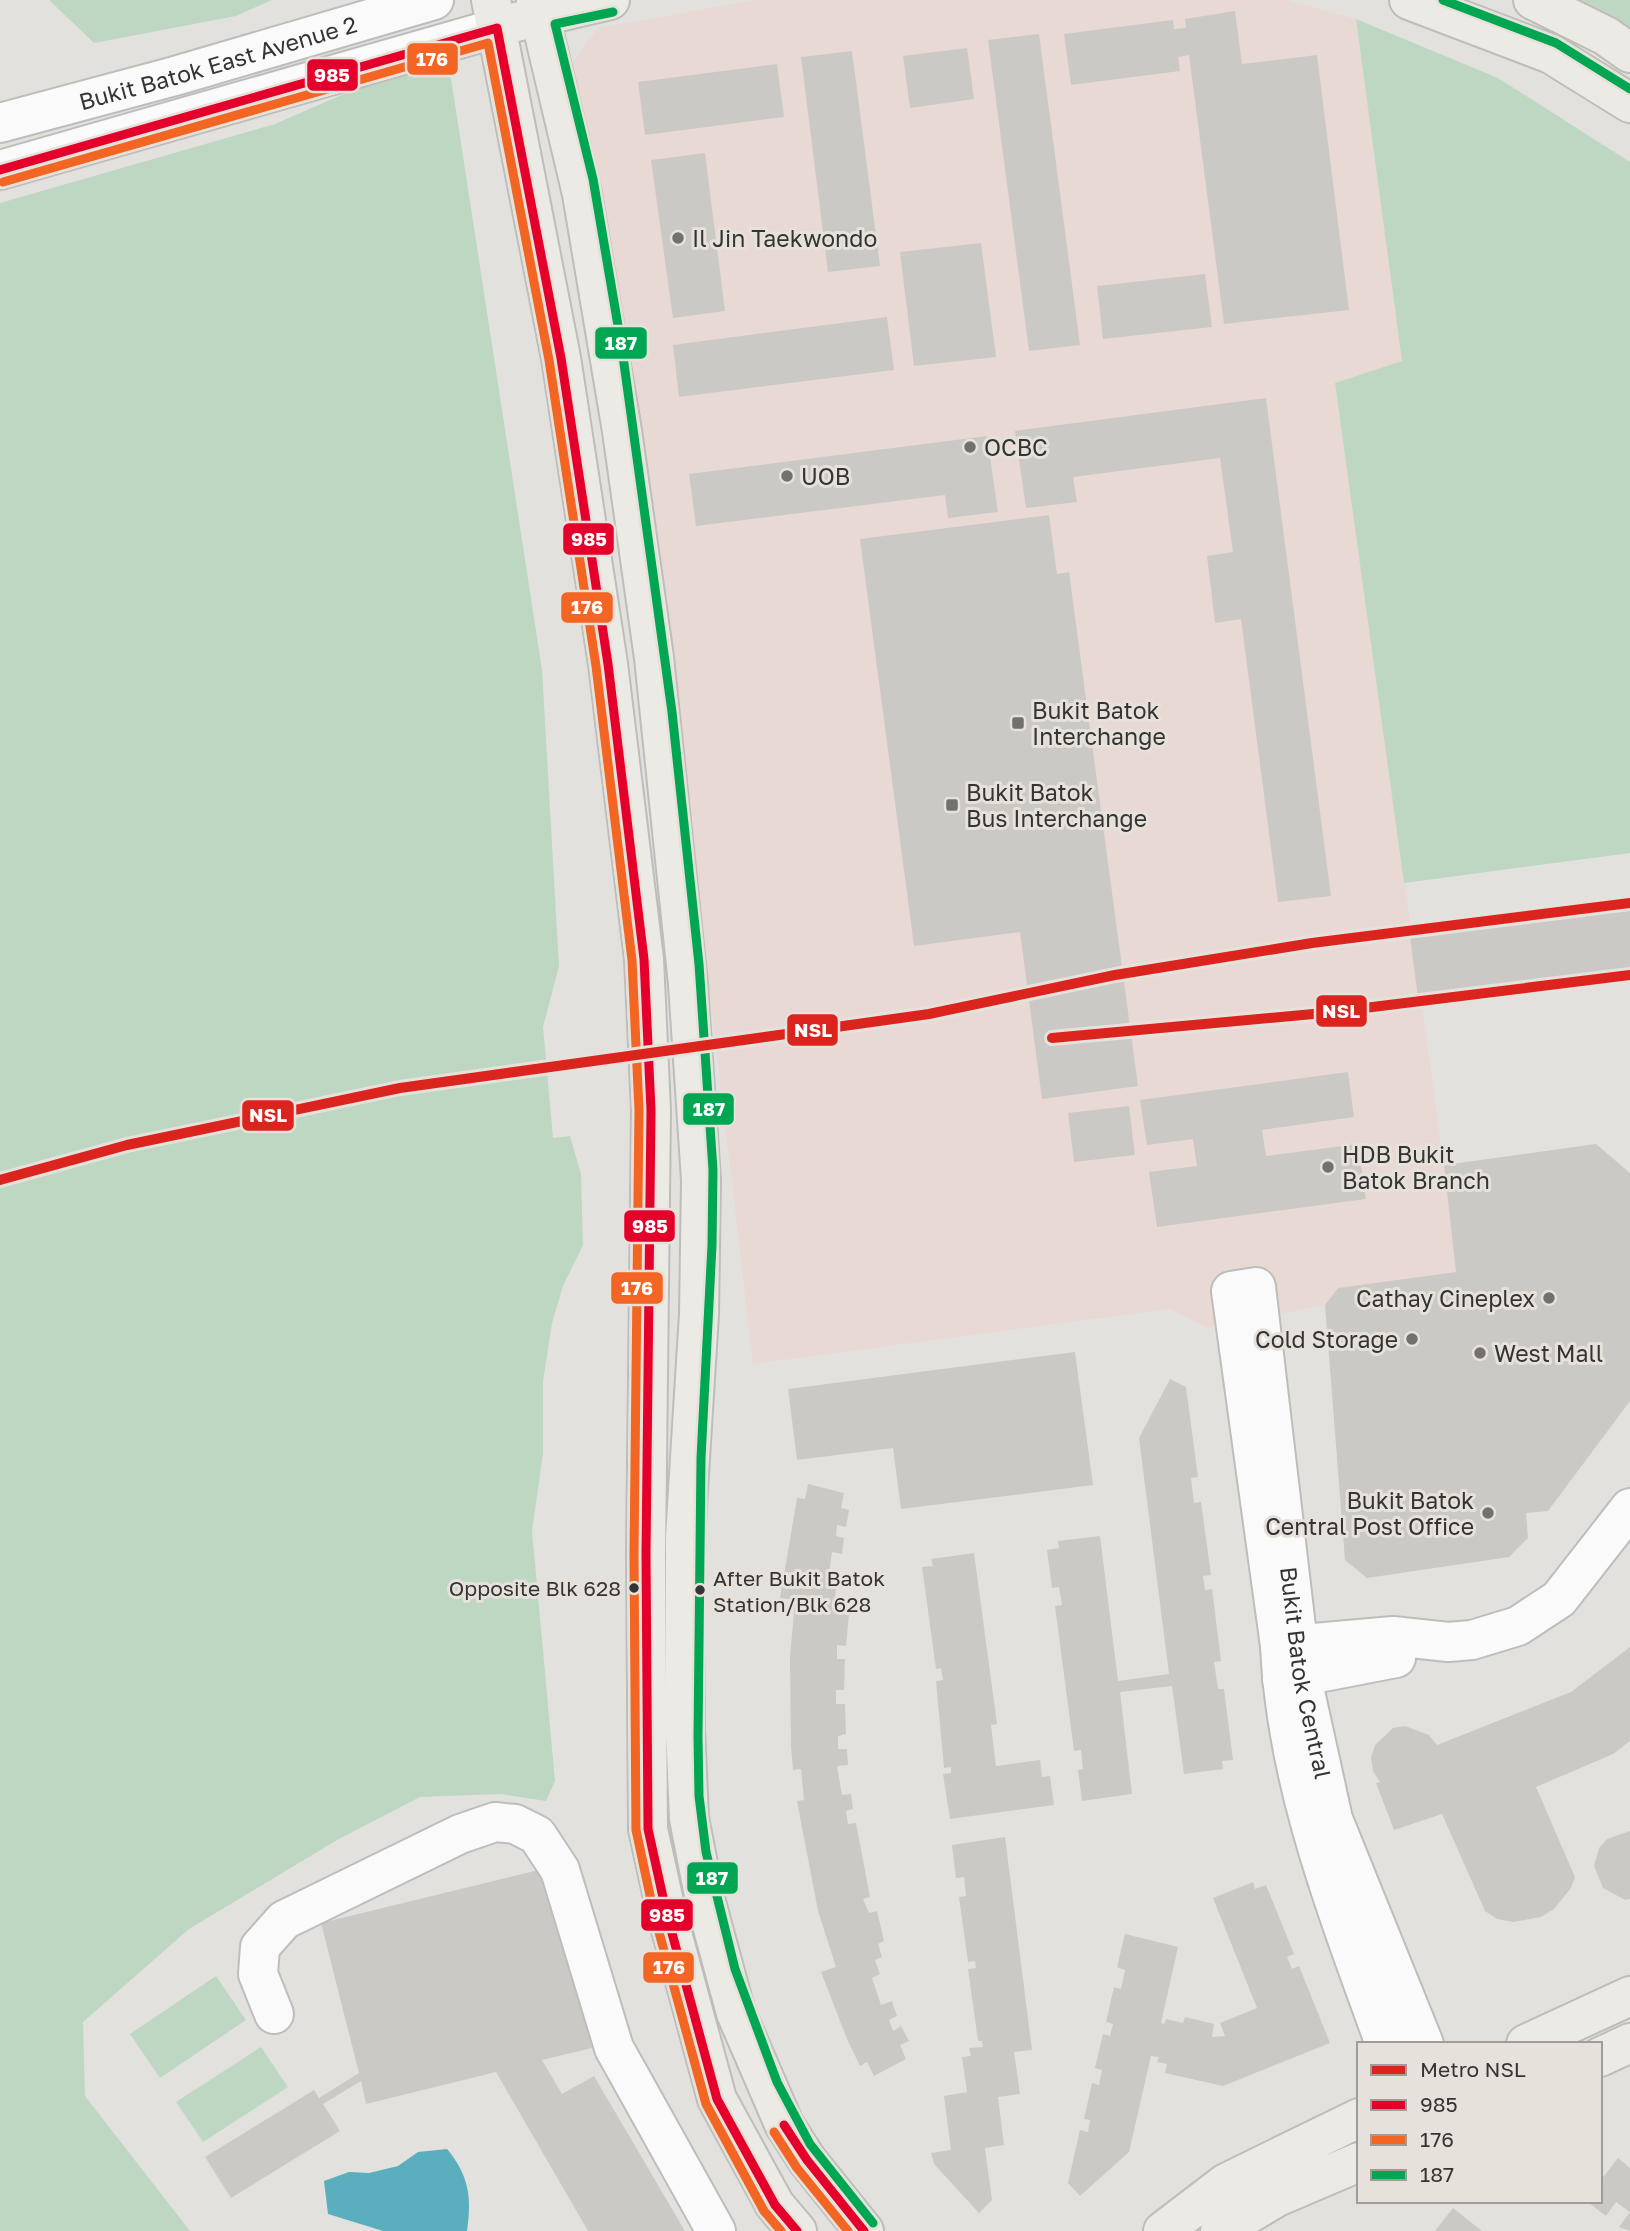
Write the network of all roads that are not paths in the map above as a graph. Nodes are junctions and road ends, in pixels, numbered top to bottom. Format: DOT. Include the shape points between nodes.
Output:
graph roads {
  1 [pos="434,0"];
  2 [pos="610,0"];
  3 [pos="1409,0"];
  4 [pos="1533,0"];
  5 [pos="538,8"];
  6 [pos="494,14"];
  7 [pos="1630,53"];
  8 [pos="1630,103"];
  9 [pos="0,123"];
  10 [pos="0,170"];
  11 [pos="654,657"];
  12 [pos="608,664"];
  13 [pos="651,1110"];
  14 [pos="699,1131"];
  15 [pos="1244,1289"];
  16 [pos="1630,1508"];
  17 [pos="1290,1662"];
  18 [pos="1630,1996"];
  19 [pos="274,2014"];
  20 [pos="1384,2042"];
  21 [pos="1423,2042"];
  22 [pos="1530,2042"];
  23 [pos="1630,2043"];
  24 [pos="1602,2056"];
  25 [pos="1357,2119"];
  26 [pos="1357,2163"];
  27 [pos="716,2231"];
  28 [pos="797,2231"];
  29 [pos="864,2231"];
  30 [pos="1163,2231"];
  31 [pos="1220,2231"];
  1 -- 9 [label="street, Bukit Batok East Avenue 2"];
  2 -- 5 [label="main road"];
  3 -- 8 [label="main road" via="1552,54"];
  4 -- 7 [label="main road"];
  5 -- 6 [label="main road"];
  5 -- 11 [label="main road" via="582,194"];
  6 -- 10 [label="street, Bukit Batok East Avenue 2"];
  6 -- 12 [label="main road" via="561,358"];
  11 -- 12 [label="street"];
  11 -- 14 [label="main road"];
  12 -- 13 [label="main road" via="644,959"];
  13 -- 14 [label="street" via="675,1125"];
  13 -- 28 [label="main road" via="648,1829 718,2099 775,2205"];
  14 -- 29 [label="main road" via="699,1314 685,1538 689,1818 736,2013 784,2124"];
  15 -- 17 [label="street, Bukit Batok Central"];
  16 -- 17 [label="street" via="1559,1599 1496,1635 1448,1642 1401,1658"];
  17 -- 20 [label="street, Bukit Batok Central" via="1312,1828"];
  17 -- 21 [label="street, Bukit Batok Central" via="1333,1819"];
  18 -- 22 [label="main road"];
  19 -- 27 [label="street" via="258,1974 260,1947 284,1920 460,1834 495,1822 537,1835 559,1870 614,2048"];
  23 -- 24 [label="main road"];
  25 -- 30 [label="main road" via="1226,2183"];
  26 -- 31 [label="main road" via="1276,2197"];
}
